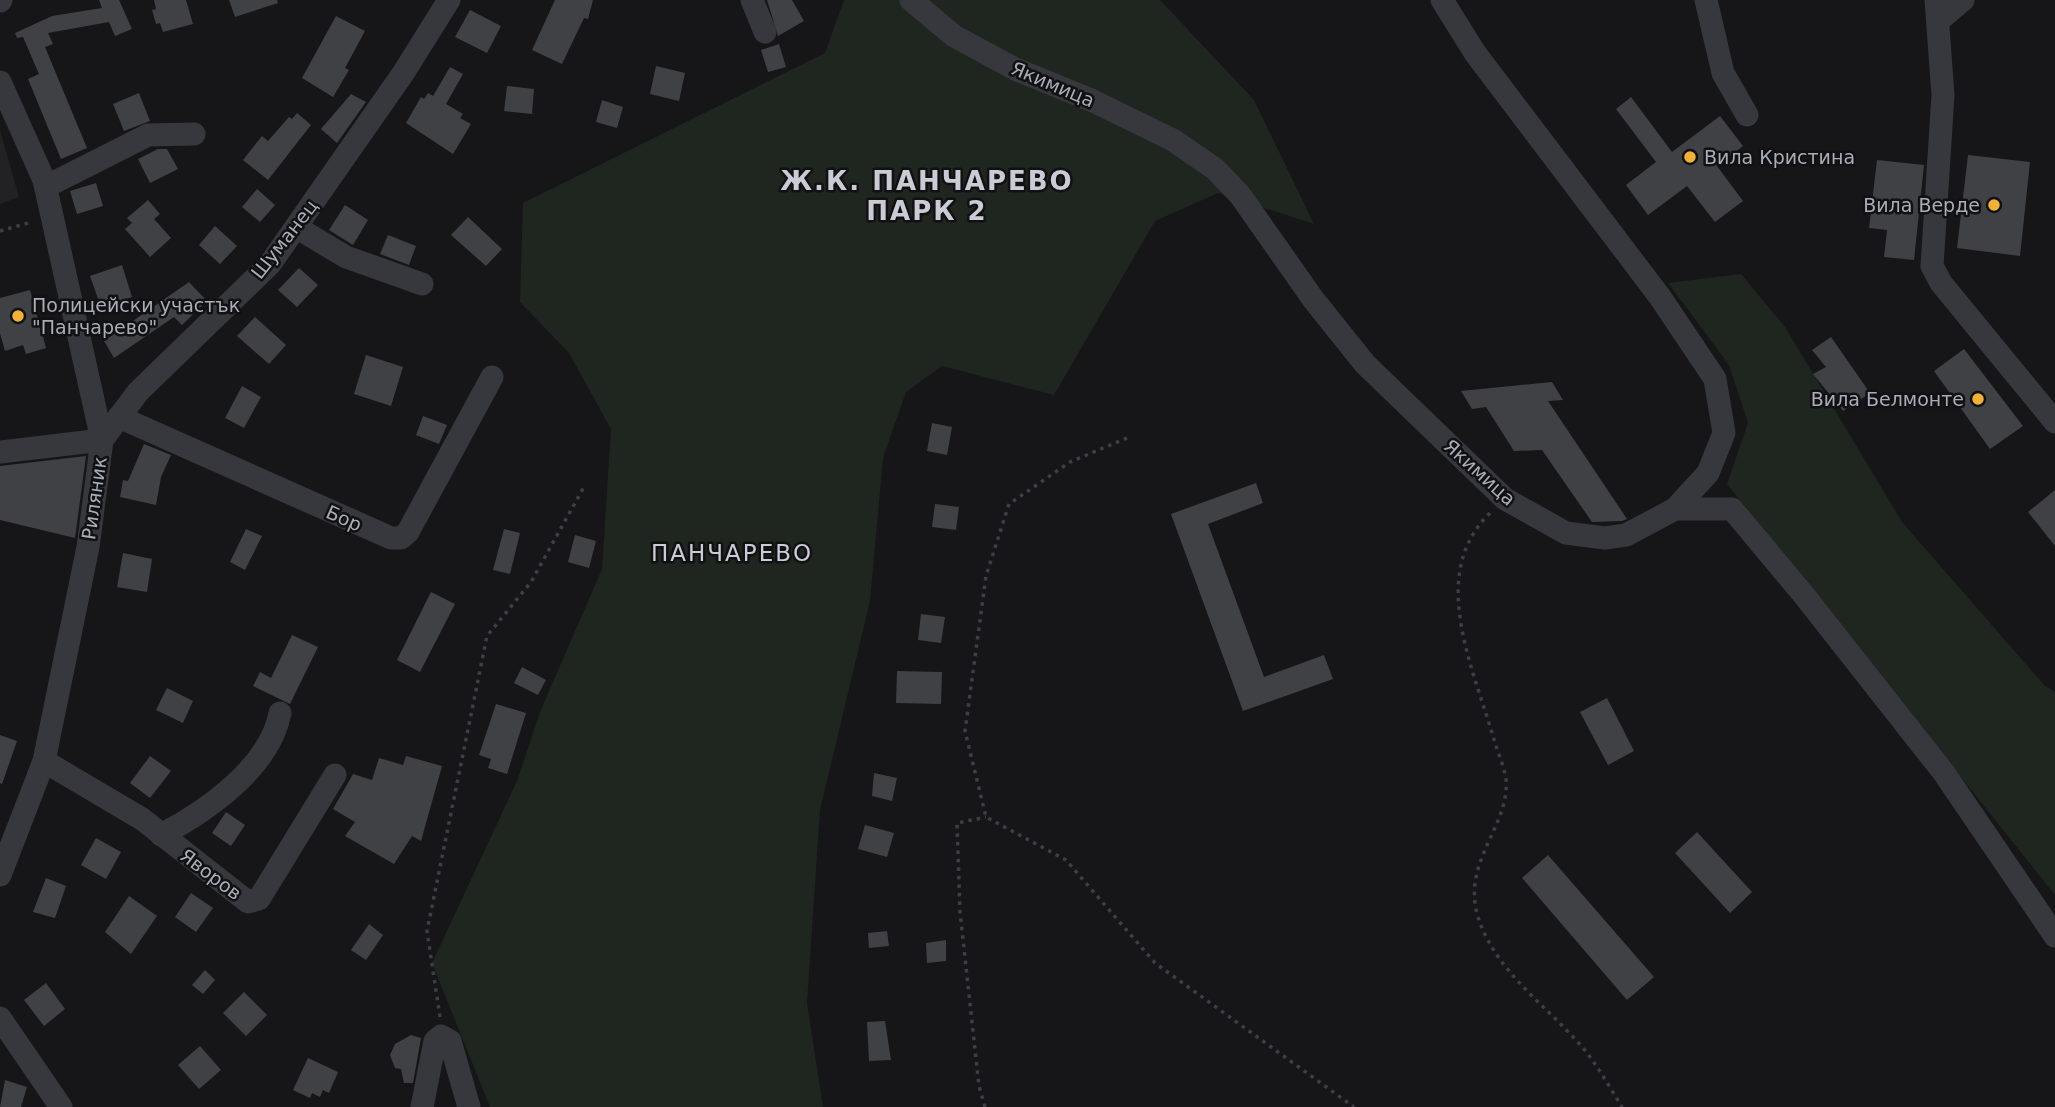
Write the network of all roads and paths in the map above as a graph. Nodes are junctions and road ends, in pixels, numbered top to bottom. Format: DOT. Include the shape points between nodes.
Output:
graph roads {
  1 [pos="449,0"];
  2 [pos="752,0"];
  3 [pos="911,0"];
  4 [pos="1442,0"];
  5 [pos="1706,0"];
  6 [pos="1963,0"];
  7 [pos="1937,11"];
  8 [pos="765,32"];
  9 [pos="0,82"];
  10 [pos="1746,115"];
  11 [pos="194,134"];
  12 [pos="44,180"];
  13 [pos="51,217"];
  14 [pos="296,227"];
  15 [pos="0,231"];
  16 [pos="422,284"];
  17 [pos="492,377"];
  18 [pos="119,417"];
  19 [pos="2055,422"];
  20 [pos="1127,438"];
  21 [pos="102,440"];
  22 [pos="0,452"];
  23 [pos="585,485"];
  24 [pos="1505,499"];
  25 [pos="1675,509"];
  26 [pos="280,713"];
  27 [pos="44,761"];
  28 [pos="335,775"];
  29 [pos="986,817"];
  30 [pos="161,835"];
  31 [pos="0,875"];
  32 [pos="2055,936"];
  33 [pos="0,1017"];
  34 [pos="441,1036"];
  35 [pos="61,1107"];
  36 [pos="422,1107"];
  37 [pos="469,1107"];
  38 [pos="985,1107"];
  39 [pos="1354,1107"];
  40 [pos="1622,1107"];
  1 -- 14 [label="street, Шуманец"];
  2 -- 8 [label="street"];
  3 -- 24 [label="street, Якимица" via="954,36 1015,69 1173,140 1215,169 1240,195 1365,364"];
  4 -- 25 [label="street, Якимица" via="1475,53 1660,297 1715,379 1724,433 1709,473"];
  5 -- 10 [label="street" via="1723,74"];
  6 -- 7 [label="street"];
  7 -- 19 [label="street" via="1943,95 1933,266 1941,283"];
  9 -- 12 [label="street, Риляник"];
  11 -- 12 [label="street" via="148,135 55,182"];
  12 -- 13 [label="street, Риляник"];
  13 -- 15 [label="path"];
  13 -- 21 [label="street, Риляник"];
  14 -- 16 [label="street" via="346,257"];
  14 -- 18 [label="street, Шуманец" via="270,264 138,392"];
  17 -- 18 [label="street, Бор" via="401,538 391,538"];
  18 -- 21 [label="street, Шуманец"];
  20 -- 29 [label="path" via="1070,462 1009,505 986,576 965,731"];
  21 -- 22 [label="street"];
  21 -- 27 [label="street, Риляник" via="88,547"];
  23 -- 34 [label="path" via="531,582 487,636 427,931"];
  24 -- 25 [label="street, Якимица" via="1566,533 1587,537 1626,535"];
  24 -- 40 [label="path" via="1480,523 1464,550 1456,580 1457,610 1506,780 1499,818 1483,849 1473,887 1478,918 1525,990 1587,1053"];
  25 -- 32 [label="street" via="1732,509 1944,773"];
  26 -- 30 [label="street" via="277,729 260,758 239,782"];
  27 -- 30 [label="street, Яворов"];
  27 -- 31 [label="street, Риляник"];
  28 -- 30 [label="street, Яворов" via="260,899 248,902"];
  29 -- 38 [label="path" via="957,823 960,912"];
  29 -- 39 [label="path" via="1066,860 1155,963"];
  33 -- 35 [label="street"];
  34 -- 36 [label="street" via="435,1041"];
  34 -- 37 [label="street" via="450,1041"];
}
